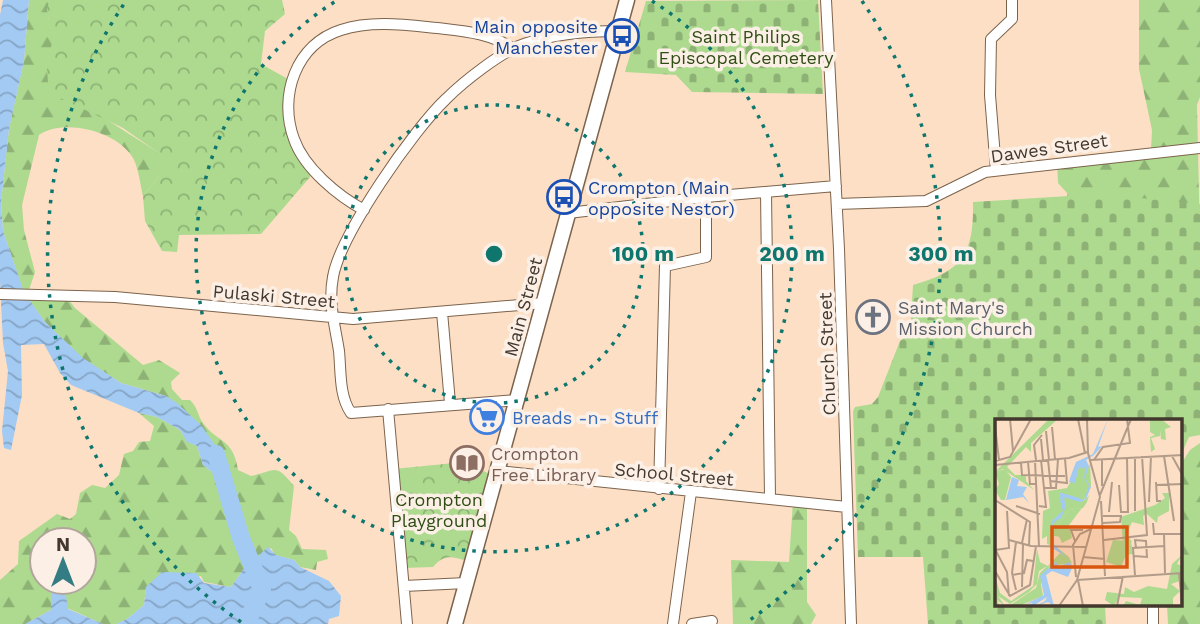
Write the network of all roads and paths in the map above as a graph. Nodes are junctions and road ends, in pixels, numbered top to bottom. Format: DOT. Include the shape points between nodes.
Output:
graph roads {
  1 [pos="627,0"];
  2 [pos="826,0"];
  3 [pos="1012,0"];
  4 [pos="619,31"];
  5 [pos="513,50"];
  6 [pos="1200,148"];
  7 [pos="996,170"];
  8 [pos="836,186"];
  9 [pos="766,192"];
  10 [pos="706,197"];
  11 [pos="838,204"];
  12 [pos="364,210"];
  13 [pos="568,214"];
  14 [pos="0,294"];
  15 [pos="544,303"];
  16 [pos="442,312"];
  17 [pos="332,317"];
  18 [pos="518,400"];
  19 [pos="450,403"];
  20 [pos="388,410"];
  21 [pos="498,471"];
  22 [pos="659,489"];
  23 [pos="691,492"];
  24 [pos="770,498"];
  25 [pos="847,507"];
  26 [pos="466,583"];
  27 [pos="404,586"];
  28 [pos="1153,606"];
  29 [pos="712,621"];
  30 [pos="408,624"];
  31 [pos="455,624"];
  32 [pos="673,624"];
  33 [pos="692,624"];
  34 [pos="850,624"];
  35 [pos="1153,624"];
  1 -- 4 [label="main road, Main Street"];
  2 -- 8 [label="street, Church Street"];
  3 -- 7 [label="street" via="1012,19 991,39"];
  4 -- 5 [label="street" via="546,39"];
  4 -- 13 [label="main road, Main Street"];
  5 -- 12 [label="street" via="446,99"];
  5 -- 12 [label="street" via="502,41 461,31 402,25 340,30 310,48 290,85 288,112 294,141 314,169"];
  6 -- 7 [label="street, Dawes Street"];
  7 -- 11 [label="street, Dawes Street" via="926,201"];
  8 -- 9 [label="street"];
  8 -- 11 [label="street, Church Street"];
  9 -- 10 [label="street"];
  9 -- 24 [label="street"];
  10 -- 13 [label="street"];
  10 -- 22 [label="street" via="706,257 665,266"];
  11 -- 25 [label="street, Church Street"];
  12 -- 17 [label="street" via="333,275"];
  13 -- 15 [label="main road, Main Street"];
  14 -- 17 [label="street, Pulaski Street" via="115,297"];
  15 -- 16 [label="street, Pulaski Street"];
  15 -- 18 [label="main road, Main Street"];
  16 -- 17 [label="street, Pulaski Street"];
  16 -- 19 [label="street"];
  17 -- 20 [label="street" via="348,409 351,413"];
  18 -- 19 [label="street"];
  18 -- 21 [label="main road, Main Street"];
  19 -- 20 [label="street"];
  20 -- 27 [label="street"];
  21 -- 22 [label="street, School Street"];
  21 -- 26 [label="main road, Main Street"];
  22 -- 23 [label="street, School Street"];
  23 -- 24 [label="street, School Street"];
  23 -- 32 [label="street"];
  24 -- 25 [label="street, School Street"];
  25 -- 34 [label="street, Church Street"];
  26 -- 27 [label="street"];
  26 -- 31 [label="main road, Main Street"];
  27 -- 30 [label="street"];
  28 -- 35 [label="street"];
  29 -- 33 [label="street"];
}
